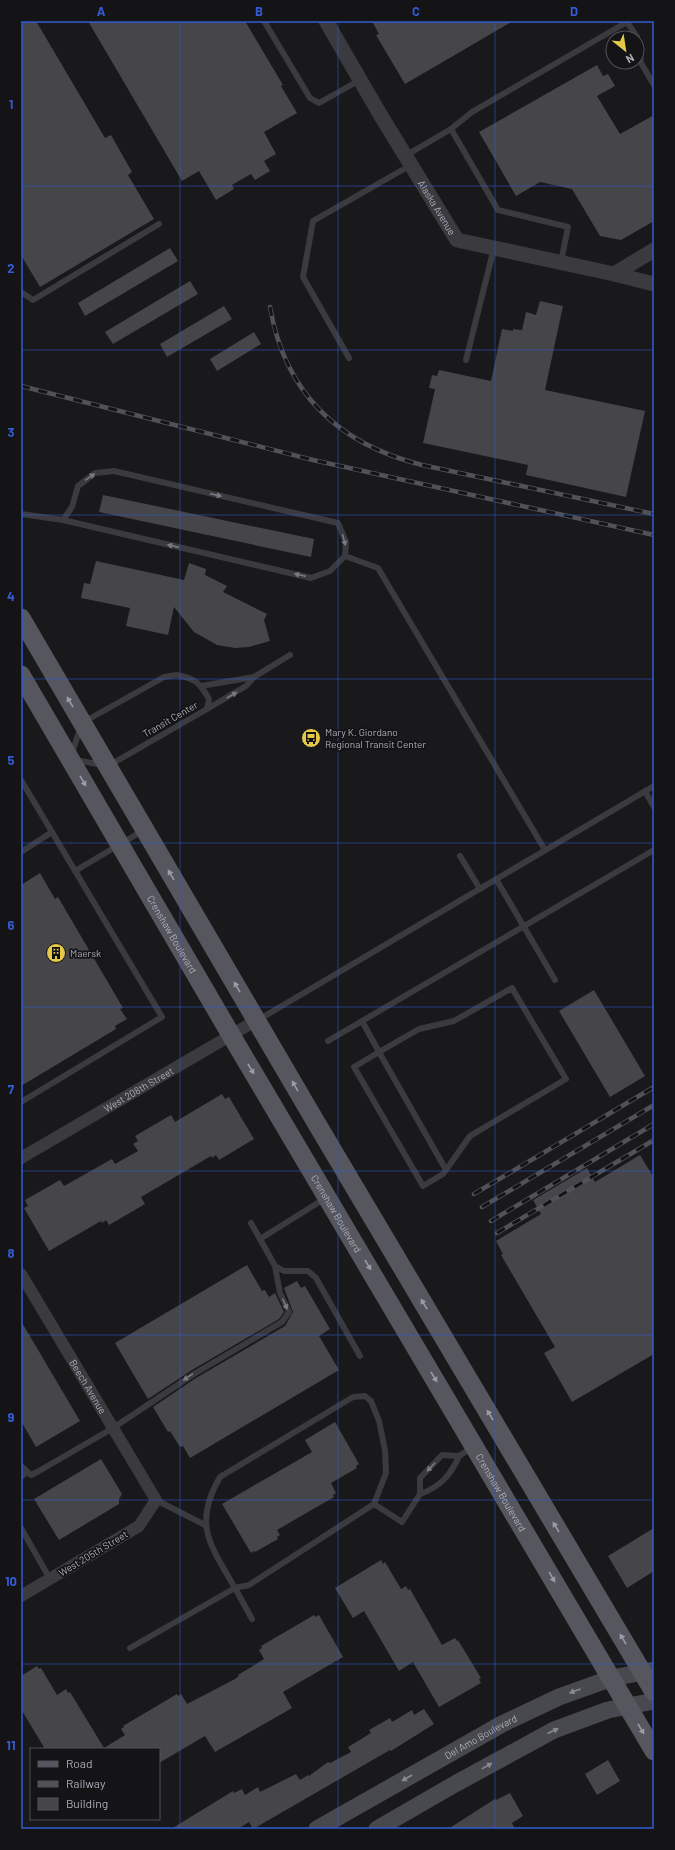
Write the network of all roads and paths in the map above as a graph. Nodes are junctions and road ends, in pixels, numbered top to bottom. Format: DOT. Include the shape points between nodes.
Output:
graph roads {
  1 [pos="264,21"];
  2 [pos="326,21"];
  3 [pos="627,21"];
  4 [pos="360,80"];
  5 [pos="654,85"];
  6 [pos="451,129"];
  7 [pos="408,160"];
  8 [pos="159,224"];
  9 [pos="494,248"];
  10 [pos="654,250"];
  11 [pos="561,263"];
  12 [pos="614,274"];
  13 [pos="654,284"];
  14 [pos="21,292"];
  15 [pos="349,358"];
  16 [pos="466,360"];
  17 [pos="21,514"];
  18 [pos="63,520"];
  19 [pos="345,556"];
  20 [pos="21,618"];
  21 [pos="290,655"];
  22 [pos="21,675"];
  23 [pos="254,677"];
  24 [pos="201,686"];
  25 [pos="207,709"];
  26 [pos="82,722"];
  27 [pos="70,759"];
  28 [pos="108,766"];
  29 [pos="21,780"];
  30 [pos="654,786"];
  31 [pos="645,791"];
  32 [pos="654,807"];
  33 [pos="145,830"];
  34 [pos="52,832"];
  35 [pos="120,844"];
  36 [pos="545,850"];
  37 [pos="654,850"];
  38 [pos="21,852"];
  39 [pos="460,856"];
  40 [pos="75,871"];
  41 [pos="496,879"];
  42 [pos="480,889"];
  43 [pos="524,926"];
  44 [pos="555,980"];
  45 [pos="257,1020"];
  46 [pos="362,1021"];
  47 [pos="231,1035"];
  48 [pos="328,1041"];
  49 [pos="379,1052"];
  50 [pos="21,1102"];
  51 [pos="21,1158"];
  52 [pos="446,1170"];
  53 [pos="327,1197"];
  54 [pos="251,1223"];
  55 [pos="260,1239"];
  56 [pos="275,1266"];
  57 [pos="22,1276"];
  58 [pos="360,1356"];
  59 [pos="113,1428"];
  60 [pos="475,1446"];
  61 [pos="459,1456"];
  62 [pos="21,1466"];
  63 [pos="27,1472"];
  64 [pos="21,1477"];
  65 [pos="420,1494"];
  66 [pos="156,1500"];
  67 [pos="374,1504"];
  68 [pos="205,1525"];
  69 [pos="21,1528"];
  70 [pos="50,1579"];
  71 [pos="235,1588"];
  72 [pos="21,1596"];
  73 [pos="252,1619"];
  74 [pos="130,1648"];
  75 [pos="648,1671"];
  76 [pos="612,1678"];
  77 [pos="654,1692"];
  78 [pos="654,1701"];
  79 [pos="628,1706"];
  80 [pos="654,1751"];
  81 [pos="317,1829"];
  82 [pos="377,1829"];
  1 -- 4 [label="lane" via="310,98 319,103"];
  2 -- 4 [label="street, Alaska Avenue"];
  3 -- 5 [label="lane" via="637,37 641,63"];
  3 -- 6 [label="lane" via="472,112"];
  4 -- 7 [label="street, Alaska Avenue"];
  6 -- 7 [label="lane"];
  6 -- 11 [label="lane" via="498,210 568,226"];
  7 -- 9 [label="street, Alaska Avenue" via="457,240"];
  7 -- 15 [label="lane" via="313,221 303,278"];
  8 -- 14 [label="lane" via="33,300"];
  9 -- 11 [label="street, Alaska Avenue"];
  9 -- 16 [label="lane"];
  10 -- 12 [label="street"];
  11 -- 12 [label="street, Alaska Avenue"];
  12 -- 13 [label="street, Alaska Avenue"];
  17 -- 18 [label="lane"];
  19 -- 18 [label="lane, one-way" via="330,571 311,578"];
  18 -- 19 [label="lane, one-way" via="72,507 78,486 95,474 114,471 338,523 346,542"];
  19 -- 36 [label="lane" via="378,568"];
  26 -- 20 [label="main road, one-way"];
  21 -- 23 [label="lane"];
  22 -- 27 [label="main road, Crenshaw Boulevard"];
  23 -- 24 [label="lane"];
  25 -- 23 [label="lane, one-way" via="246,686"];
  24 -- 25 [label="lane, Transit Center" via="210,700"];
  24 -- 26 [label="lane, Transit Center" via="190,677 164,677"];
  25 -- 28 [label="lane, Transit Center"];
  26 -- 27 [label="lane"];
  26 -- 28 [label="main road"];
  27 -- 28 [label="lane"];
  27 -- 35 [label="main road, Crenshaw Boulevard, one-way"];
  28 -- 33 [label="main road"];
  29 -- 34 [label="lane"];
  30 -- 31 [label="lane"];
  31 -- 32 [label="lane"];
  31 -- 36 [label="lane"];
  33 -- 35 [label="lane"];
  45 -- 33 [label="main road, one-way"];
  34 -- 38 [label="lane"];
  34 -- 40 [label="lane"];
  35 -- 40 [label="lane"];
  35 -- 47 [label="main road, Crenshaw Boulevard"];
  36 -- 41 [label="lane"];
  37 -- 43 [label="lane"];
  39 -- 42 [label="lane"];
  40 -- 50 [label="lane" via="162,1017"];
  41 -- 42 [label="lane"];
  41 -- 43 [label="lane"];
  42 -- 45 [label="lane"];
  43 -- 44 [label="lane"];
  43 -- 46 [label="lane"];
  45 -- 47 [label="street, West 208th Street"];
  75 -- 45 [label="main road, one-way"];
  46 -- 48 [label="lane"];
  46 -- 49 [label="lane"];
  47 -- 51 [label="street, West 208th Street"];
  47 -- 53 [label="main road, Crenshaw Boulevard, one-way"];
  49 -- 52 [label="lane"];
  49 -- 52 [label="lane" via="354,1067 423,1186"];
  49 -- 52 [label="lane" via="419,1029 454,1020 512,988 566,1079 470,1136"];
  53 -- 55 [label="lane"];
  53 -- 60 [label="main road, Crenshaw Boulevard, one-way"];
  54 -- 55 [label="lane"];
  55 -- 56 [label="lane"];
  56 -- 58 [label="lane" via="284,1271 308,1271 316,1278"];
  56 -- 59 [label="lane, one-way" via="280,1292 289,1312 282,1322 194,1374"];
  57 -- 59 [label="street, Beech Avenue"];
  59 -- 63 [label="lane" via="39,1471 31,1475"];
  59 -- 66 [label="street, Beech Avenue"];
  60 -- 61 [label="lane"];
  60 -- 76 [label="main road, Crenshaw Boulevard, one-way"];
  61 -- 65 [label="lane" via="453,1470 434,1489"];
  61 -- 65 [label="lane, one-way" via="442,1455 420,1478"];
  62 -- 63 [label="lane"];
  63 -- 64 [label="lane"];
  65 -- 67 [label="lane" via="402,1522"];
  66 -- 68 [label="lane"];
  66 -- 70 [label="street, West 205th Street" via="139,1526"];
  67 -- 68 [label="lane" via="386,1473 385,1450 379,1421 371,1401 365,1396 353,1397 220,1477 207,1505"];
  67 -- 71 [label="lane" via="249,1585"];
  68 -- 71 [label="lane" via="210,1544"];
  69 -- 70 [label="lane"];
  70 -- 72 [label="street, West 205th Street"];
  71 -- 73 [label="lane"];
  71 -- 74 [label="lane"];
  75 -- 76 [label="main road, Del Amo Boulevard"];
  75 -- 77 [label="main road"];
  76 -- 79 [label="main road, Crenshaw Boulevard"];
  76 -- 81 [label="main road, Del Amo Boulevard, one-way" via="559,1697 502,1724"];
  78 -- 79 [label="main road"];
  79 -- 80 [label="main road, Crenshaw Boulevard, one-way"];
  82 -- 79 [label="main road, one-way" via="554,1730 608,1710"];
}
